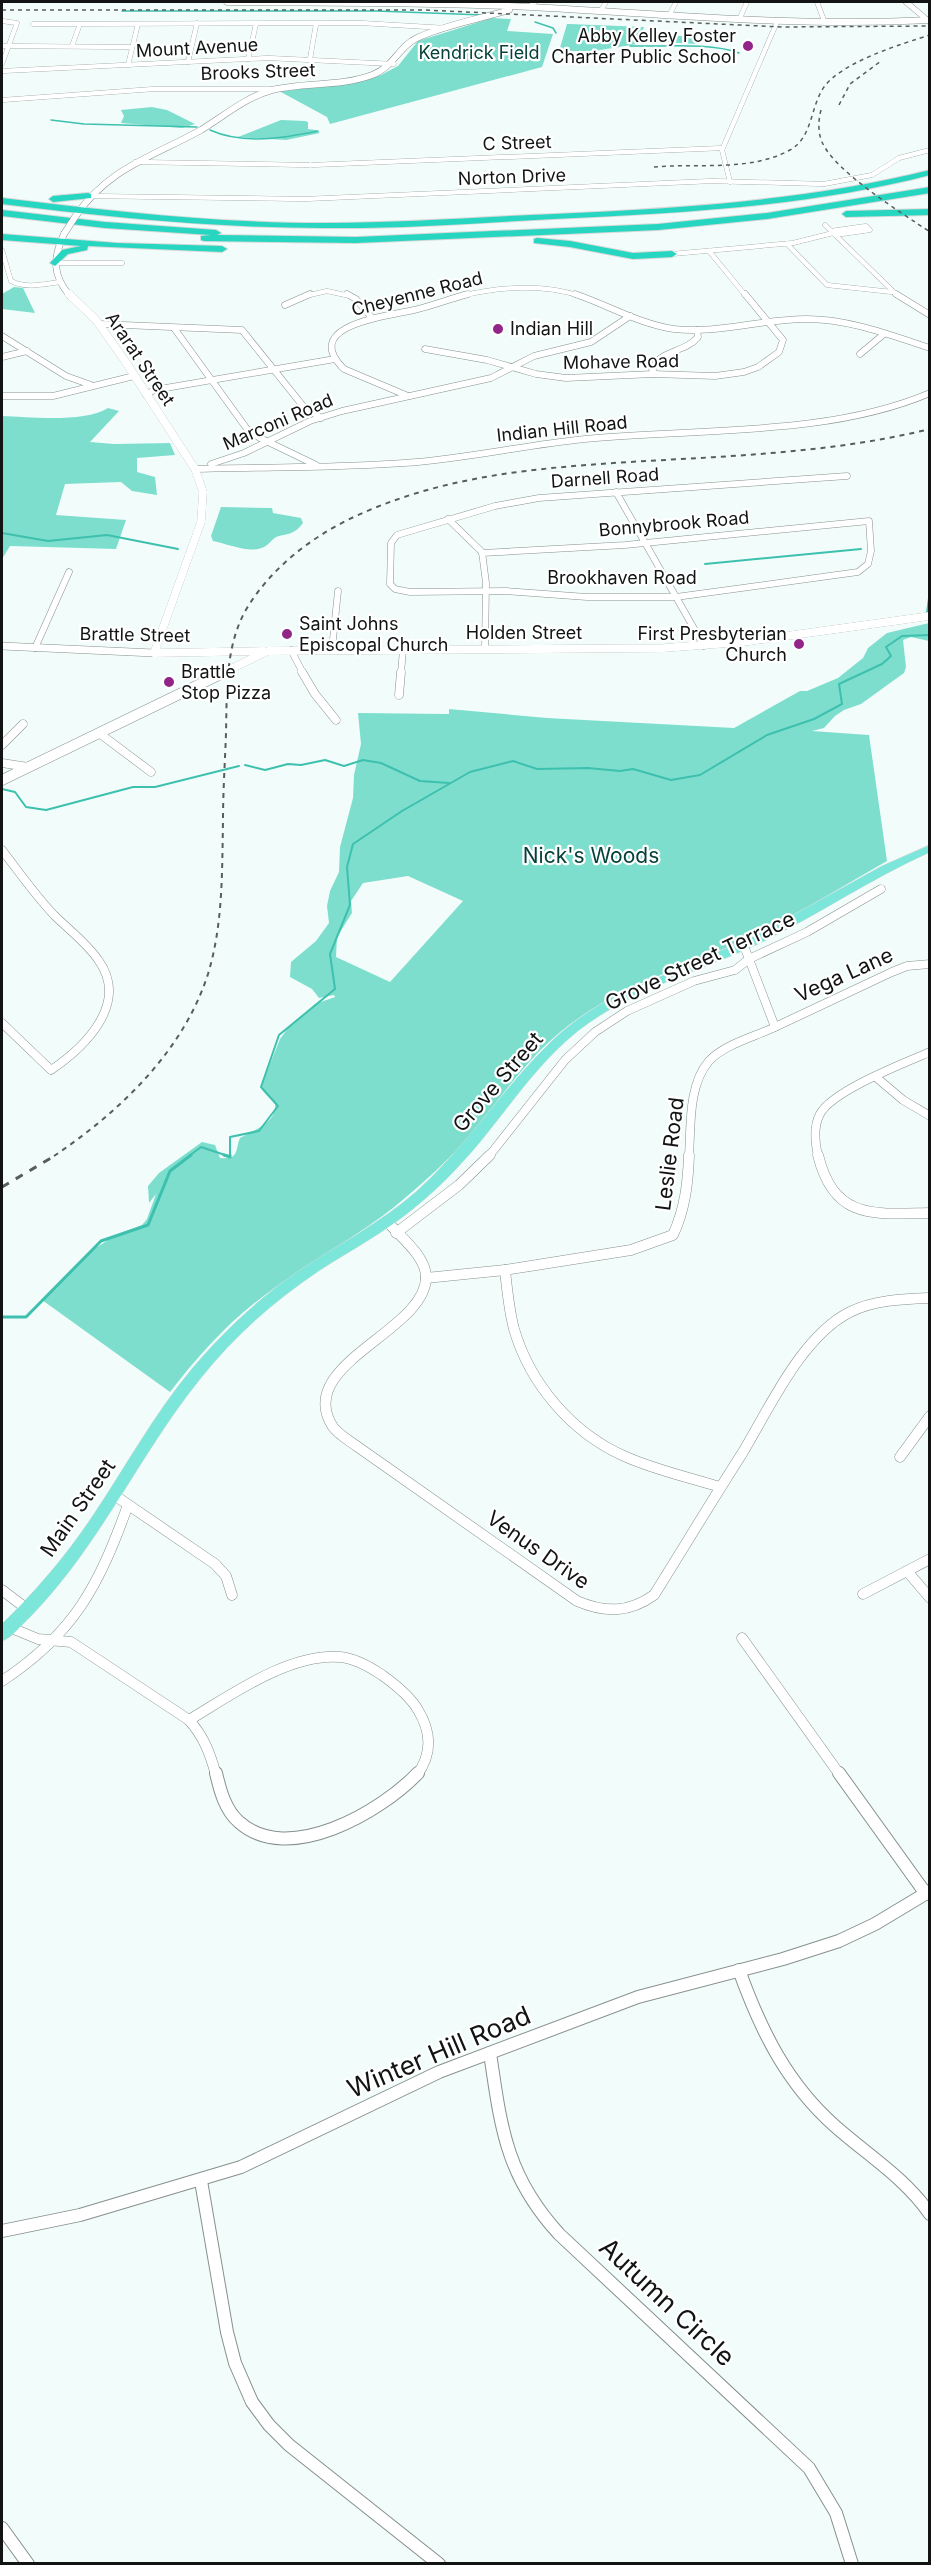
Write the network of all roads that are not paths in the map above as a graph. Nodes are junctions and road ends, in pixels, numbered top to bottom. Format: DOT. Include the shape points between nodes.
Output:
graph roads {
  1 [pos="227,2"];
  2 [pos="265,2"];
  3 [pos="333,2"];
  4 [pos="535,2"];
  5 [pos="606,2"];
  6 [pos="676,2"];
  7 [pos="747,2"];
  8 [pos="817,2"];
  9 [pos="906,2"];
  10 [pos="400,3"];
  11 [pos="439,3"];
  12 [pos="508,4"];
  13 [pos="496,6"];
  14 [pos="529,7"];
  15 [pos="600,12"];
  16 [pos="497,14"];
  17 [pos="669,16"];
  18 [pos="927,19"];
  19 [pos="739,20"];
  20 [pos="2,21"];
  21 [pos="777,22"];
  22 [pos="197,23"];
  23 [pos="825,23"];
  24 [pos="33,24"];
  25 [pos="80,24"];
  26 [pos="138,24"];
  27 [pos="256,24"];
  28 [pos="316,24"];
  29 [pos="448,28"];
  30 [pos="2,46"];
  31 [pos="9,46"];
  32 [pos="72,46"];
  33 [pos="131,47"];
  34 [pos="248,59"];
  35 [pos="310,59"];
  36 [pos="188,62"];
  37 [pos="393,63"];
  38 [pos="2,64"];
  39 [pos="128,65"];
  40 [pos="2,71"];
  41 [pos="252,89"];
  42 [pos="276,89"];
  43 [pos="258,95"];
  44 [pos="2,100"];
  45 [pos="723,148"];
  46 [pos="928,151"];
  47 [pos="134,162"];
  48 [pos="930,172"];
  49 [pos="729,175"];
  50 [pos="730,182"];
  51 [pos="739,182"];
  52 [pos="930,184"];
  53 [pos="930,190"];
  54 [pos="88,196"];
  55 [pos="2,200"];
  56 [pos="930,212"];
  57 [pos="2,213"];
  58 [pos="77,213"];
  59 [pos="710,216"];
  60 [pos="2,219"];
  61 [pos="825,225"];
  62 [pos="332,226"];
  63 [pos="658,227"];
  64 [pos="833,233"];
  65 [pos="2,237"];
  66 [pos="618,237"];
  67 [pos="62,238"];
  68 [pos="533,241"];
  69 [pos="787,244"];
  70 [pos="135,247"];
  71 [pos="204,249"];
  72 [pos="2,250"];
  73 [pos="709,251"];
  74 [pos="618,254"];
  75 [pos="672,254"];
  76 [pos="55,263"];
  77 [pos="122,263"];
  78 [pos="60,282"];
  79 [pos="892,292"];
  80 [pos="285,305"];
  81 [pos="930,315"];
  82 [pos="630,316"];
  83 [pos="372,318"];
  84 [pos="770,322"];
  85 [pos="100,324"];
  86 [pos="174,328"];
  87 [pos="697,330"];
  88 [pos="884,334"];
  89 [pos="2,336"];
  90 [pos="930,348"];
  91 [pos="424,349"];
  92 [pos="27,351"];
  93 [pos="860,354"];
  94 [pos="2,357"];
  95 [pos="335,359"];
  96 [pos="511,368"];
  97 [pos="276,370"];
  98 [pos="655,374"];
  99 [pos="134,376"];
  100 [pos="213,382"];
  101 [pos="91,385"];
  102 [pos="930,393"];
  103 [pos="146,394"];
  104 [pos="2,396"];
  105 [pos="408,396"];
  106 [pos="321,418"];
  107 [pos="267,442"];
  108 [pos="318,466"];
  109 [pos="195,469"];
  110 [pos="847,476"];
  111 [pos="616,492"];
  112 [pos="448,519"];
  113 [pos="869,521"];
  114 [pos="645,543"];
  115 [pos="482,553"];
  116 [pos="390,560"];
  117 [pos="69,572"];
  118 [pos="338,591"];
  119 [pos="486,591"];
  120 [pos="676,597"];
  121 [pos="930,616"];
  122 [pos="704,645"];
  123 [pos="2,646"];
  124 [pos="36,648"];
  125 [pos="332,649"];
  126 [pos="485,649"];
  127 [pos="291,650"];
  128 [pos="403,650"];
  129 [pos="237,651"];
  130 [pos="268,651"];
  131 [pos="154,652"];
  132 [pos="237,666"];
  133 [pos="399,695"];
  134 [pos="336,720"];
  135 [pos="23,724"];
  136 [pos="99,733"];
  137 [pos="2,746"];
  138 [pos="2,763"];
  139 [pos="28,767"];
  140 [pos="151,771"];
  141 [pos="2,780"];
  142 [pos="930,848"];
  143 [pos="2,850"];
  144 [pos="881,889"];
  145 [pos="744,946"];
  146 [pos="749,959"];
  147 [pos="930,964"];
  148 [pos="2,1023"];
  149 [pos="775,1027"];
  150 [pos="930,1052"];
  151 [pos="877,1078"];
  152 [pos="930,1116"];
  153 [pos="930,1213"];
  154 [pos="387,1221"];
  155 [pos="396,1233"];
  156 [pos="505,1270"];
  157 [pos="426,1278"];
  158 [pos="930,1298"];
  159 [pos="177,1397"];
  160 [pos="930,1416"];
  161 [pos="900,1457"];
  162 [pos="720,1487"];
  163 [pos="114,1495"];
  164 [pos="128,1505"];
  165 [pos="930,1559"];
  166 [pos="907,1571"];
  167 [pos="2,1590"];
  168 [pos="863,1594"];
  169 [pos="232,1595"];
  170 [pos="930,1598"];
  171 [pos="27,1609"];
  172 [pos="5,1631"];
  173 [pos="742,1638"];
  174 [pos="55,1640"];
  175 [pos="2,1681"];
  176 [pos="189,1720"];
  177 [pos="928,1892"];
  178 [pos="739,1971"];
  179 [pos="490,2053"];
  180 [pos="201,2181"];
  181 [pos="930,2214"];
  182 [pos="2,2231"];
  183 [pos="2,2528"];
  184 [pos="28,2564"];
  185 [pos="439,2564"];
  186 [pos="852,2564"];
  1 -- 2 [label="main road"];
  2 -- 3 [label="main road"];
  3 -- 10 [label="main road"];
  4 -- 14 [label="street"];
  5 -- 15 [label="street"];
  6 -- 17 [label="street"];
  7 -- 19 [label="street"];
  8 -- 23 [label="street"];
  9 -- 18 [label="street"];
  10 -- 11 [label="main road"];
  11 -- 13 [label="main road"];
  12 -- 13 [label="main road"];
  12 -- 14 [label="main road"];
  12 -- 16 [label="main road, Brooks Street" via="508,11"];
  13 -- 16 [label="main road"];
  14 -- 15 [label="main road"];
  15 -- 17 [label="main road"];
  16 -- 29 [label="main road, Brooks Street"];
  17 -- 19 [label="main road"];
  18 -- 23 [label="main road"];
  19 -- 21 [label="main road"];
  20 -- 31 [label="street" via="17,23"];
  21 -- 23 [label="main road"];
  21 -- 45 [label="street"];
  22 -- 26 [label="street"];
  22 -- 27 [label="street"];
  22 -- 36 [label="street"];
  24 -- 25 [label="street"];
  25 -- 26 [label="street"];
  25 -- 32 [label="street"];
  26 -- 33 [label="street"];
  27 -- 28 [label="street"];
  27 -- 34 [label="street"];
  28 -- 29 [label="street"];
  28 -- 35 [label="street"];
  29 -- 37 [label="main road, Brooks Street" via="413,40"];
  30 -- 31 [label="street"];
  31 -- 32 [label="street"];
  31 -- 38 [label="street"];
  32 -- 33 [label="street"];
  33 -- 39 [label="street"];
  34 -- 35 [label="street, Mount Avenue"];
  34 -- 36 [label="street, Mount Avenue"];
  35 -- 37 [label="street, Mount Avenue"];
  36 -- 39 [label="street, Mount Avenue"];
  37 -- 42 [label="main road, Brooks Street" via="353,80"];
  39 -- 40 [label="street, Mount Avenue"];
  41 -- 42 [label="street, Brooks Street"];
  41 -- 43 [label="main road"];
  41 -- 44 [label="street, Brooks Street" via="154,89"];
  42 -- 43 [label="main road, Ararat Street"];
  43 -- 47 [label="main road, Ararat Street" via="197,132"];
  45 -- 47 [label="street, C Street" via="311,165"];
  45 -- 49 [label="street" via="723,162"];
  46 -- 51 [label="street, Norton Drive" via="899,158 876,174 850,180 810,185"];
  47 -- 54 [label="main road, Ararat Street" via="110,176"];
  48 -- 62 [label="highway" via="861,188 717,207"];
  49 -- 50 [label="street"];
  49 -- 51 [label="street"];
  50 -- 51 [label="street, Norton Drive"];
  50 -- 54 [label="street, Norton Drive" via="313,198"];
  52 -- 59 [label="highway" via="851,199"];
  53 -- 63 [label="highway" via="767,216"];
  54 -- 55 [label="highway"];
  54 -- 58 [label="main road, Ararat Street"];
  55 -- 58 [label="highway"];
  56 -- 66 [label="highway" via="851,214"];
  57 -- 59 [label="highway" via="158,230 334,235"];
  58 -- 62 [label="highway"];
  58 -- 67 [label="main road, Ararat Street, bridge"];
  59 -- 62 [label="highway"];
  60 -- 63 [label="highway" via="159,235 270,240 391,239"];
  61 -- 64 [label="street"];
  63 -- 71 [label="highway" via="442,242"];
  64 -- 64 [label="street" via="866,226 870,230"];
  64 -- 69 [label="street"];
  64 -- 79 [label="street"];
  65 -- 67 [label="highway"];
  66 -- 68 [label="highway"];
  66 -- 74 [label="highway" via="601,245"];
  67 -- 70 [label="highway"];
  67 -- 76 [label="main road, Ararat Street"];
  68 -- 71 [label="highway" via="377,249"];
  68 -- 74 [label="highway"];
  69 -- 73 [label="street"];
  69 -- 79 [label="street" via="827,285 838,283 862,291"];
  70 -- 71 [label="highway"];
  70 -- 76 [label="highway" via="70,250"];
  72 -- 78 [label="street" via="14,284"];
  73 -- 75 [label="street"];
  73 -- 84 [label="street"];
  74 -- 75 [label="highway"];
  76 -- 77 [label="street"];
  76 -- 78 [label="main road, Ararat Street"];
  78 -- 85 [label="main road, Ararat Street"];
  79 -- 81 [label="street"];
  80 -- 83 [label="street" via="314,293 337,292 354,298"];
  82 -- 83 [label="street, Cheyenne Road" via="579,295 519,290 472,293"];
  82 -- 87 [label="street, Cheyenne Road" via="662,327"];
  82 -- 96 [label="street, Marconi Road" via="591,342 534,356"];
  83 -- 95 [label="street, Cheyenne Road" via="352,324 338,335 332,347"];
  84 -- 87 [label="street, Cheyenne Road"];
  84 -- 88 [label="street, Cheyenne Road" via="828,320"];
  84 -- 98 [label="street, Mohave Road" via="784,344 755,369 711,377"];
  85 -- 86 [label="street"];
  85 -- 99 [label="main road, Ararat Street"];
  86 -- 97 [label="street" via="242,330"];
  86 -- 100 [label="street"];
  87 -- 98 [label="street" via="698,337 693,343 658,359 653,365"];
  88 -- 90 [label="street, Cheyenne Road"];
  88 -- 93 [label="street"];
  89 -- 92 [label="street"];
  91 -- 96 [label="street, Mohave Road"];
  92 -- 94 [label="street"];
  92 -- 101 [label="street" via="54,369"];
  95 -- 97 [label="street"];
  95 -- 105 [label="street" via="352,373"];
  96 -- 98 [label="street, Mohave Road" via="581,380"];
  96 -- 105 [label="street, Marconi Road" via="480,381"];
  97 -- 100 [label="street"];
  97 -- 106 [label="street" via="303,406"];
  99 -- 101 [label="street"];
  99 -- 103 [label="main road, Ararat Street"];
  100 -- 103 [label="street" via="158,395"];
  100 -- 107 [label="street" via="247,429"];
  101 -- 104 [label="street" via="53,396"];
  102 -- 108 [label="street, Indian Hill Road" via="887,409 819,422 584,439 420,461"];
  103 -- 109 [label="main road, Ararat Street"];
  105 -- 106 [label="street, Marconi Road"];
  106 -- 107 [label="street, Marconi Road"];
  107 -- 108 [label="street"];
  107 -- 109 [label="street, Marconi Road"];
  108 -- 109 [label="street, Indian Hill Road"];
  109 -- 131 [label="main road, Ararat Street" via="203,492 201,522"];
  110 -- 111 [label="street, Darnell Road"];
  111 -- 112 [label="street, Darnell Road" via="522,500"];
  111 -- 114 [label="street"];
  112 -- 115 [label="street"];
  112 -- 116 [label="street, Darnell Road" via="396,536 391,543"];
  113 -- 114 [label="street, Bonnybrook Road"];
  113 -- 120 [label="street, Brookhaven Road" via="870,562 861,571"];
  114 -- 115 [label="street, Bonnybrook Road"];
  114 -- 120 [label="street"];
  115 -- 119 [label="street"];
  116 -- 119 [label="street, Brookhaven Road" via="390,582 395,589"];
  117 -- 124 [label="street"];
  118 -- 125 [label="street"];
  119 -- 120 [label="street, Brookhaven Road"];
  119 -- 126 [label="street"];
  120 -- 122 [label="street"];
  121 -- 122 [label="main road, Holden Street"];
  122 -- 126 [label="main road, Holden Street" via="615,650"];
  123 -- 124 [label="street, Brattle Street"];
  124 -- 131 [label="street, Brattle Street"];
  125 -- 127 [label="main road, Holden Street"];
  125 -- 128 [label="main road, Holden Street"];
  126 -- 128 [label="main road, Holden Street"];
  127 -- 130 [label="main road, Holden Street"];
  127 -- 134 [label="street" via="311,688"];
  128 -- 133 [label="street"];
  129 -- 130 [label="main road, Brattle Street"];
  129 -- 131 [label="main road, Brattle Street"];
  129 -- 132 [label="main road" via="242,658"];
  130 -- 132 [label="main road, Holden Street"];
  132 -- 136 [label="main road, Holden Street"];
  135 -- 137 [label="street"];
  136 -- 139 [label="main road, Holden Street"];
  136 -- 140 [label="street"];
  138 -- 139 [label="street"];
  139 -- 141 [label="main road, Holden Street"];
  142 -- 145 [label="main road, Grove Street" via="891,865"];
  143 -- 148 [label="street" via="52,913 100,963 108,980 107,1003 93,1033 78,1052 51,1070"];
  144 -- 146 [label="street, Grove Street Terrace" via="807,932"];
  145 -- 146 [label="street"];
  145 -- 154 [label="main road, Grove Street" via="618,1000 576,1027 525,1074 455,1162"];
  146 -- 149 [label="street"];
  146 -- 155 [label="street, Grove Street Terrace" via="735,970 694,981 627,1011 595,1032 565,1060 494,1151 459,1185"];
  147 -- 149 [label="street, Vega Lane" via="892,972"];
  149 -- 156 [label="street, Leslie Road" via="722,1052 700,1072 683,1217 673,1235 631,1250"];
  150 -- 151 [label="street"];
  151 -- 152 [label="street"];
  151 -- 153 [label="street" via="833,1100 818,1117 816,1145 823,1181 838,1199 858,1210"];
  154 -- 155 [label="street"];
  154 -- 159 [label="main road, Grove Street" via="300,1277 268,1303 222,1343"];
  155 -- 157 [label="street" via="421,1258"];
  156 -- 157 [label="street, Leslie Road"];
  156 -- 162 [label="street" via="517,1338 537,1377 567,1417 598,1443 626,1457"];
  157 -- 162 [label="street, Venus Drive" via="425,1290 415,1303 344,1368 328,1391 325,1403 333,1426 358,1447 577,1601 604,1610 641,1606 654,1594"];
  158 -- 162 [label="street, Venus Drive" via="860,1308 827,1327 813,1340"];
  159 -- 163 [label="main road, Main Street"];
  160 -- 161 [label="street"];
  163 -- 164 [label="street"];
  163 -- 171 [label="main road, Main Street" via="75,1554"];
  164 -- 169 [label="street" via="215,1564 226,1576"];
  164 -- 174 [label="street" via="90,1598"];
  165 -- 166 [label="street"];
  166 -- 168 [label="street"];
  166 -- 170 [label="street"];
  167 -- 171 [label="street"];
  171 -- 172 [label="main road, Main Street"];
  172 -- 174 [label="street"];
  173 -- 177 [label="street"];
  174 -- 175 [label="street"];
  174 -- 176 [label="street" via="71,1642 85,1650"];
  176 -- 176 [label="street" via="205,1740 220,1794 233,1817 253,1832 274,1839 318,1832 376,1807 412,1780 429,1751 424,1722 408,1697 362,1663 340,1656 291,1666"];
  177 -- 178 [label="street, Winter Hill Road" via="839,1941"];
  178 -- 179 [label="street, Winter Hill Road" via="638,1997"];
  178 -- 181 [label="street" via="764,2038 789,2079 823,2116 916,2195"];
  179 -- 180 [label="street, Winter Hill Road" via="439,2072 241,2167"];
  179 -- 186 [label="street, Autumn Circle" via="507,2151 532,2203 559,2234 809,2468 835,2510"];
  180 -- 182 [label="street, Winter Hill Road"];
  180 -- 185 [label="street" via="231,2349 252,2402 289,2445"];
  183 -- 184 [label="street"];
}
